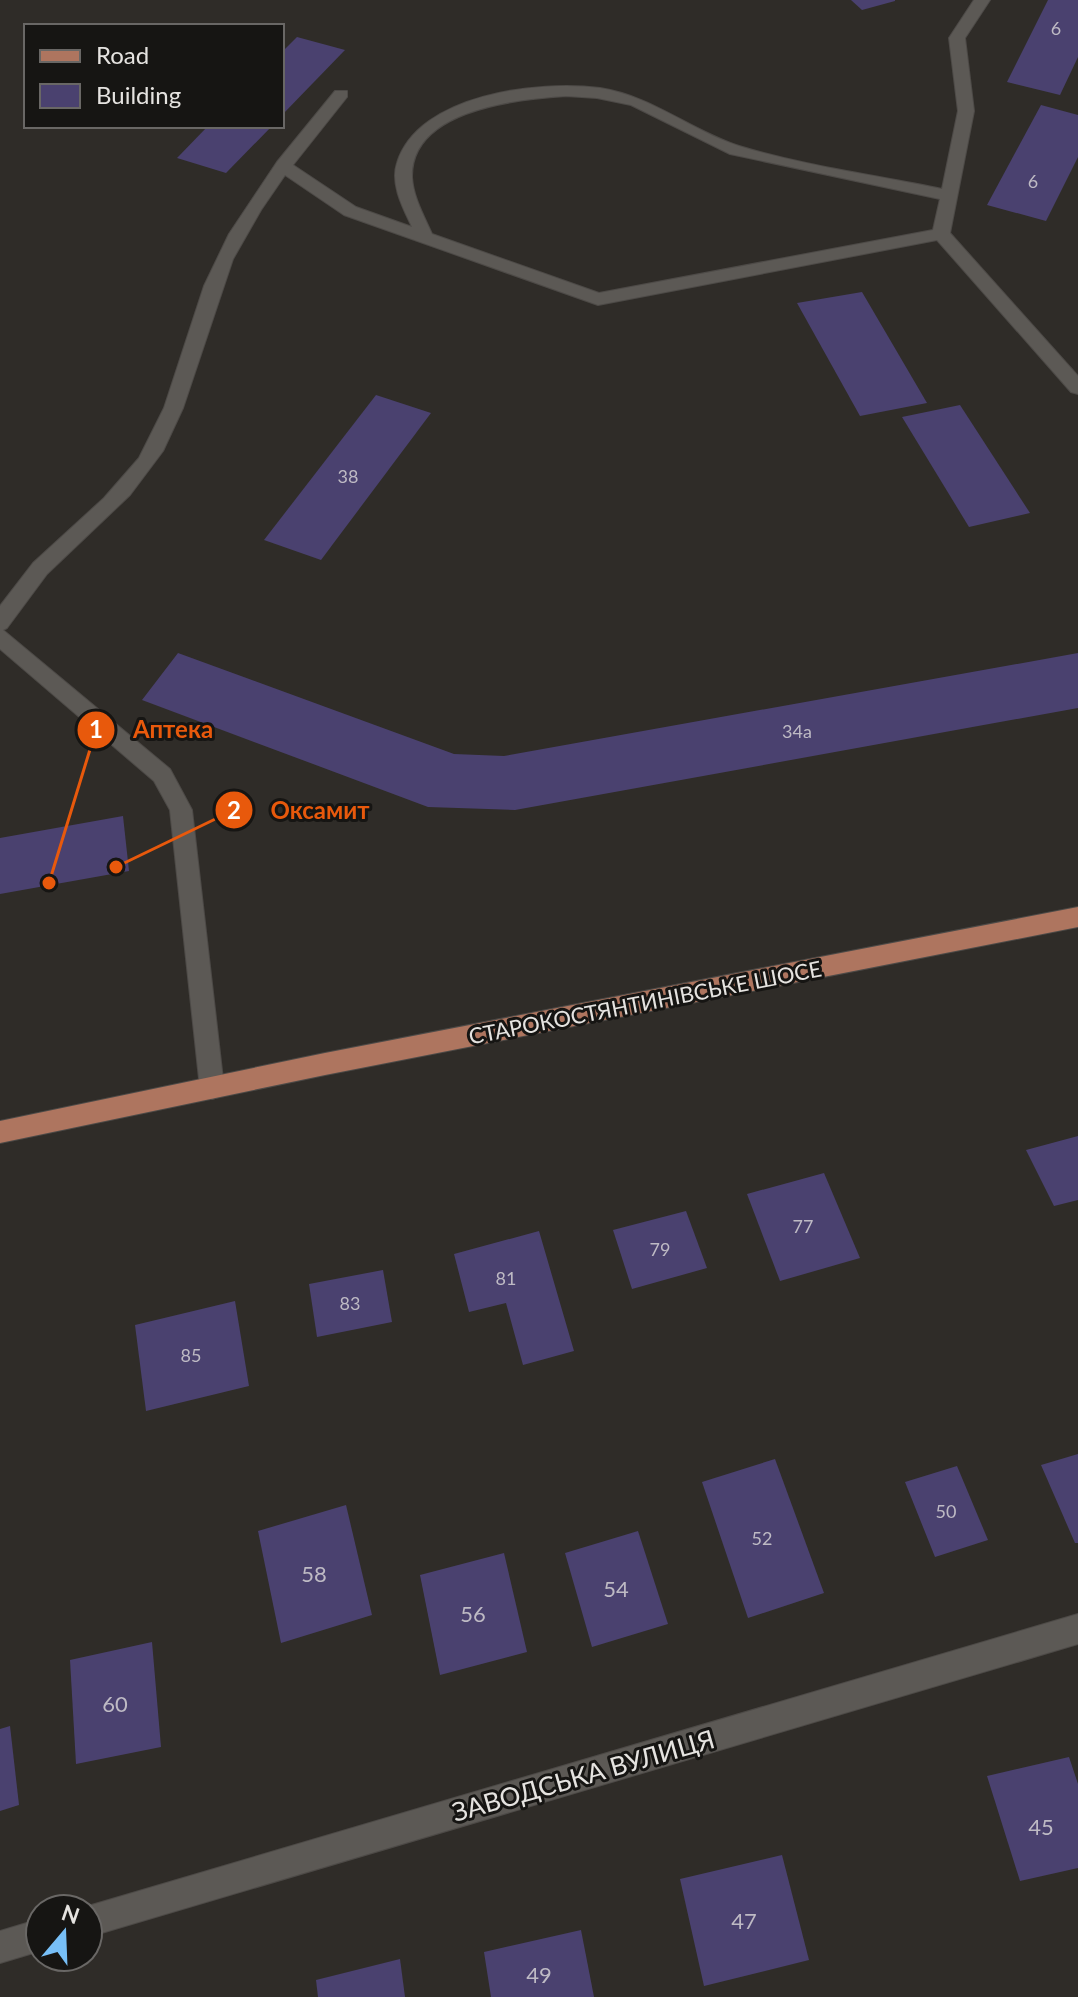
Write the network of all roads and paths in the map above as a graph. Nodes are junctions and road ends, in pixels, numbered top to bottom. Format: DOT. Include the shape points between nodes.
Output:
graph roads {
  1 [pos="982,0"];
  2 [pos="341,94"];
  3 [pos="283,166"];
  4 [pos="949,196"];
  5 [pos="941,234"];
  6 [pos="425,237"];
  7 [pos="1078,388"];
  8 [pos="0,623"];
  9 [pos="0,637"];
  10 [pos="1078,917"];
  11 [pos="212,1088"];
  12 [pos="0,1132"];
  13 [pos="1078,1629"];
  14 [pos="104,1916"];
  15 [pos="24,1940"];
  16 [pos="0,1947"];
  1 -- 4 [label="street" via="957,38 966,111"];
  2 -- 3 [label="street"];
  3 -- 6 [label="street" via="350,211"];
  3 -- 8 [label="street" via="213,283 156,445 131,483 56,552"];
  4 -- 5 [label="street"];
  4 -- 6 [label="street" via="735,149 699,136 654,107 617,95 561,91 466,106 415,142 405,162 404,189"];
  5 -- 6 [label="street" via="598,299"];
  5 -- 7 [label="street"];
  9 -- 11 [label="street" via="162,775 181,810"];
  10 -- 11 [label="main road, СТАРОКОСТЯНТИНІВСЬКЕ ШОСЕ"];
  11 -- 12 [label="main road, СТАРОКОСТЯНТИНІВСЬКЕ ШОСЕ"];
  13 -- 14 [label="street, ЗАВОДСЬКА ВУЛИЦЯ"];
  15 -- 16 [label="street"];
}
